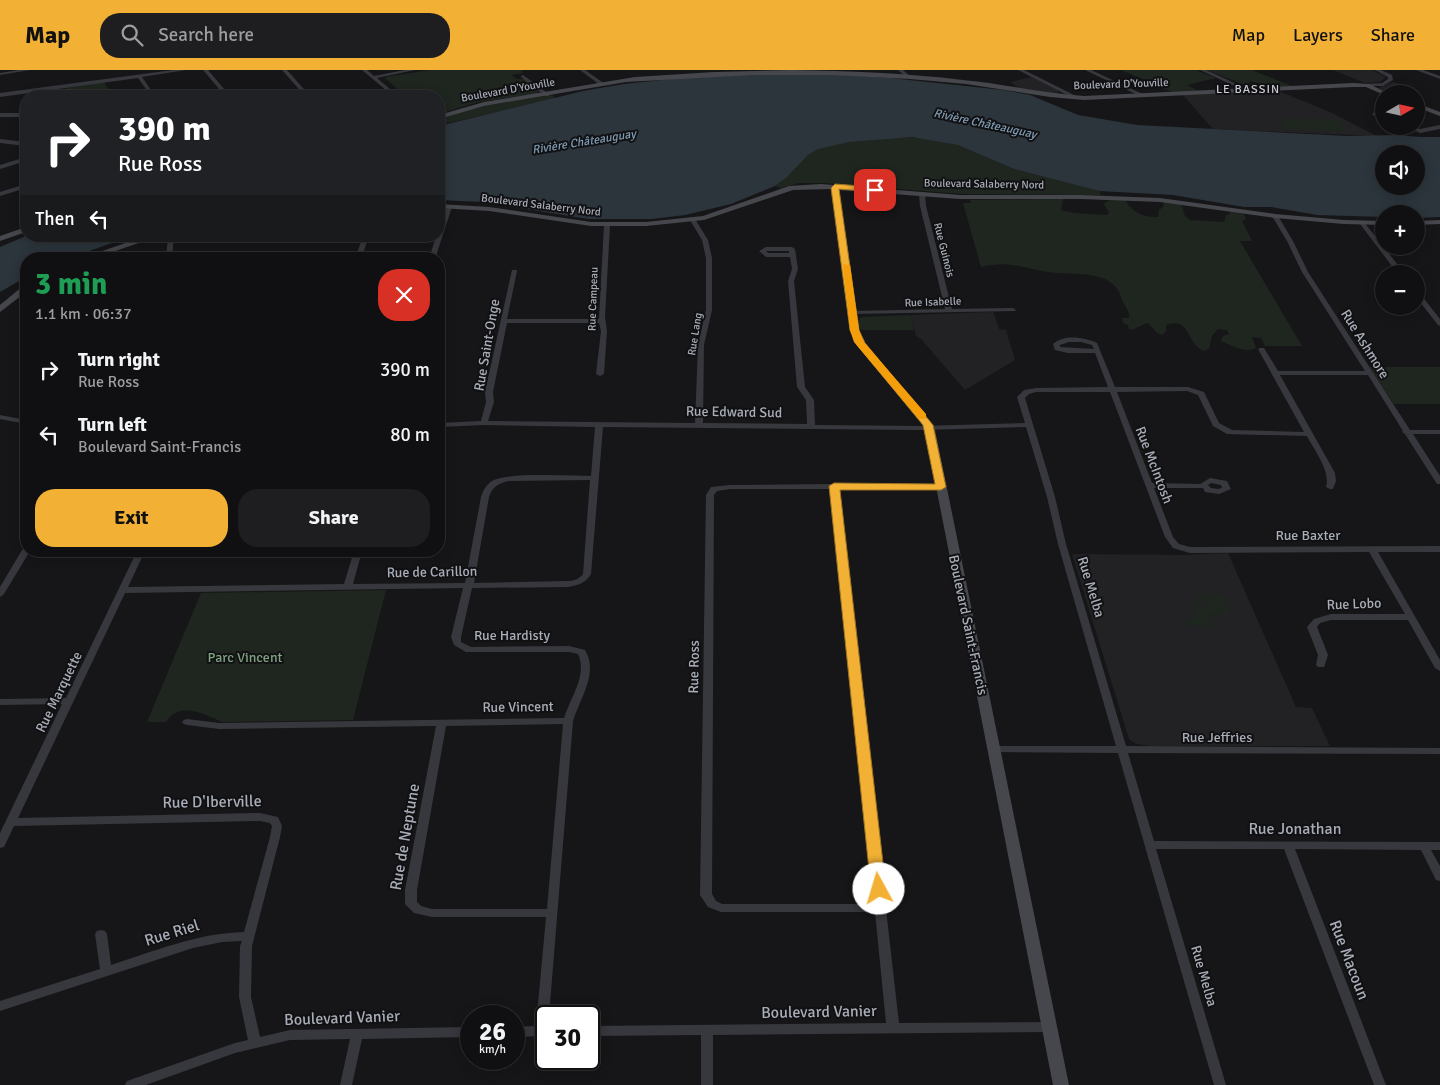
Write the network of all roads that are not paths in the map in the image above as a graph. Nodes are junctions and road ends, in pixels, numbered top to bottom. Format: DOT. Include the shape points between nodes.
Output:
graph roads {
  1 [pos="28,70"];
  2 [pos="184,70"];
  3 [pos="206,70"];
  4 [pos="284,70"];
  5 [pos="364,70"];
  6 [pos="413,70"];
  7 [pos="582,70"];
  8 [pos="823,70"];
  9 [pos="900,70"];
  10 [pos="1020,70"];
  11 [pos="1087,70"];
  12 [pos="1202,70"];
  13 [pos="1377,70"];
  14 [pos="1395,70"];
  15 [pos="1418,70"];
  16 [pos="691,72"];
  17 [pos="1383,72"];
  18 [pos="0,74"];
  19 [pos="139,76"];
  20 [pos="523,76"];
  21 [pos="908,76"];
  22 [pos="374,77"];
  23 [pos="1440,78"];
  24 [pos="602,84"];
  25 [pos="1367,85"];
  26 [pos="1375,89"];
  27 [pos="37,90"];
  28 [pos="149,90"];
  29 [pos="223,90"];
  30 [pos="302,90"];
  31 [pos="388,90"];
  32 [pos="1248,90"];
  33 [pos="20,92"];
  34 [pos="1059,92"];
  35 [pos="547,94"];
  36 [pos="0,95"];
  37 [pos="1144,96"];
  38 [pos="1425,108"];
  39 [pos="1440,114"];
  40 [pos="0,115"];
  41 [pos="20,115"];
  42 [pos="445,115"];
  43 [pos="1440,127"];
  44 [pos="1425,130"];
  45 [pos="0,141"];
  46 [pos="20,143"];
  47 [pos="20,160"];
  48 [pos="0,167"];
  49 [pos="835,187"];
  50 [pos="20,188"];
  51 [pos="0,194"];
  52 [pos="922,194"];
  53 [pos="445,207"];
  54 [pos="450,207"];
  55 [pos="1275,216"];
  56 [pos="693,220"];
  57 [pos="445,221"];
  58 [pos="1440,222"];
  59 [pos="1362,223"];
  60 [pos="1375,223"];
  61 [pos="1425,223"];
  62 [pos="607,225"];
  63 [pos="20,231"];
  64 [pos="0,240"];
  65 [pos="136,242"];
  66 [pos="105,252"];
  67 [pos="793,255"];
  68 [pos="1395,265"];
  69 [pos="514,271"];
  70 [pos="20,293"];
  71 [pos="1425,301"];
  72 [pos="0,309"];
  73 [pos="949,310"];
  74 [pos="1014,310"];
  75 [pos="853,313"];
  76 [pos="1437,314"];
  77 [pos="602,321"];
  78 [pos="504,322"];
  79 [pos="1440,324"];
  80 [pos="1262,348"];
  81 [pos="1098,351"];
  82 [pos="1275,373"];
  83 [pos="1370,373"];
  84 [pos="600,374"];
  85 [pos="1112,389"];
  86 [pos="0,417"];
  87 [pos="20,421"];
  88 [pos="484,423"];
  89 [pos="599,424"];
  90 [pos="445,425"];
  91 [pos="699,425"];
  92 [pos="1029,425"];
  93 [pos="812,426"];
  94 [pos="929,427"];
  95 [pos="1406,432"];
  96 [pos="1440,432"];
  97 [pos="1309,434"];
  98 [pos="594,478"];
  99 [pos="1440,482"];
  100 [pos="1149,485"];
  101 [pos="834,486"];
  102 [pos="1204,486"];
  103 [pos="941,487"];
  104 [pos="1330,487"];
  105 [pos="1176,546"];
  106 [pos="1372,549"];
  107 [pos="1440,549"];
  108 [pos="22,557"];
  109 [pos="138,557"];
  110 [pos="356,557"];
  111 [pos="468,586"];
  112 [pos="348,587"];
  113 [pos="123,590"];
  114 [pos="0,594"];
  115 [pos="1411,617"];
  116 [pos="1321,665"];
  117 [pos="1440,668"];
  118 [pos="70,701"];
  119 [pos="0,702"];
  120 [pos="568,721"];
  121 [pos="187,722"];
  122 [pos="441,724"];
  123 [pos="994,749"];
  124 [pos="1122,750"];
  125 [pos="1440,751"];
  126 [pos="11,822"];
  127 [pos="0,844"];
  128 [pos="1150,845"];
  129 [pos="1288,846"];
  130 [pos="1424,846"];
  131 [pos="1440,846"];
  132 [pos="1440,877"];
  133 [pos="881,908"];
  134 [pos="552,913"];
  135 [pos="101,934"];
  136 [pos="247,936"];
  137 [pos="106,970"];
  138 [pos="546,1005"];
  139 [pos="0,1006"];
  140 [pos="1049,1027"];
  141 [pos="893,1028"];
  142 [pos="707,1029"];
  143 [pos="600,1031"];
  144 [pos="357,1032"];
  145 [pos="460,1032"];
  146 [pos="255,1042"];
  147 [pos="139,1084"];
  148 [pos="346,1085"];
  149 [pos="707,1085"];
  150 [pos="1061,1085"];
  151 [pos="1220,1085"];
  152 [pos="1380,1085"];
  1 -- 18 [label="street"];
  2 -- 19 [label="street"];
  3 -- 29 [label="street"];
  4 -- 30 [label="street"];
  5 -- 22 [label="street"];
  6 -- 22 [label="street"];
  7 -- 24 [label="street"];
  8 -- 16 [label="street, Boulevard D'Youville"];
  8 -- 21 [label="street, Boulevard D'Youville"];
  9 -- 21 [label="street"];
  10 -- 34 [label="street"];
  11 -- 37 [label="street"];
  12 -- 32 [label="street"];
  13 -- 17 [label="street"];
  14 -- 17 [label="street"];
  15 -- 23 [label="street"];
  16 -- 24 [label="street, Boulevard D'Youville"];
  17 -- 25 [label="street" via="1391,76 1391,80"];
  19 -- 27 [label="street"];
  19 -- 28 [label="street"];
  20 -- 35 [label="street"];
  21 -- 34 [label="street, Boulevard D'Youville"];
  22 -- 31 [label="street"];
  24 -- 35 [label="street, Boulevard D'Youville"];
  25 -- 26 [label="street, Boulevard D'Youville"];
  25 -- 32 [label="street, Boulevard D'Youville"];
  32 -- 37 [label="street, Boulevard D'Youville"];
  33 -- 36 [label="street"];
  34 -- 37 [label="street, Boulevard D'Youville" via="1077,98"];
  35 -- 42 [label="street, Boulevard D'Youville" via="489,102"];
  38 -- 39 [label="street"];
  40 -- 41 [label="street"];
  43 -- 44 [label="street"];
  45 -- 46 [label="street"];
  47 -- 48 [label="street"];
  49 -- 52 [label="street, Boulevard Salaberry Nord"];
  49 -- 56 [label="street, Boulevard Salaberry Nord" via="792,188"];
  49 -- 75 [label="street, Boulevard Saint-Francis"];
  50 -- 51 [label="street"];
  52 -- 55 [label="street, Boulevard Salaberry Nord" via="1149,199"];
  52 -- 73 [label="street, Rue Guinois"];
  53 -- 54 [label="street, Boulevard Salaberry Nord"];
  54 -- 57 [label="street"];
  54 -- 62 [label="street, Boulevard Salaberry Nord"];
  55 -- 59 [label="street, Boulevard Salaberry Nord"];
  55 -- 83 [label="street, Rue Ashmore" via="1305,272"];
  56 -- 62 [label="street, Boulevard Salaberry Nord"];
  56 -- 91 [label="street, Rue Lang" via="706,240 709,258 709,310 702,345"];
  58 -- 61 [label="street"];
  59 -- 60 [label="street, Boulevard Salaberry Nord"];
  59 -- 68 [label="street"];
  62 -- 77 [label="street, Rue Campeau"];
  63 -- 64 [label="street"];
  65 -- 66 [label="street"];
  67 -- 93 [label="street" via="795,271 791,281 801,387 810,400"];
  69 -- 78 [label="street, Rue Saint-Onge"];
  70 -- 72 [label="street"];
  71 -- 76 [label="street"];
  73 -- 74 [label="street, Rue Isabelle"];
  73 -- 75 [label="street, Rue Isabelle"];
  75 -- 94 [label="street, Boulevard Saint-Francis" via="859,342"];
  76 -- 79 [label="street"];
  77 -- 78 [label="street"];
  77 -- 84 [label="street, Rue Campeau"];
  78 -- 88 [label="street, Rue Saint-Onge"];
  80 -- 82 [label="street"];
  81 -- 81 [label="street" via="1064,351 1057,349 1056,344 1063,341 1090,342"];
  81 -- 85 [label="street, Rue McIntosh"];
  82 -- 83 [label="street"];
  82 -- 97 [label="street"];
  83 -- 95 [label="street, Rue Ashmore"];
  85 -- 92 [label="street, Rue Melba" via="1027,392 1021,398"];
  85 -- 97 [label="street, Rue Melba" via="1191,389 1203,396 1216,424 1225,430"];
  85 -- 100 [label="street, Rue McIntosh"];
  86 -- 87 [label="street"];
  88 -- 89 [label="street, Rue Edward Sud"];
  88 -- 90 [label="street, Rue Edward Sud"];
  89 -- 91 [label="street, Rue Edward Sud"];
  89 -- 98 [label="street, Rue de Carillon"];
  91 -- 93 [label="street, Rue Edward Sud"];
  92 -- 94 [label="street, Rue Edward Sud"];
  92 -- 124 [label="street, Rue Melba"];
  93 -- 94 [label="street, Rue Edward Sud"];
  94 -- 103 [label="street, Boulevard Saint-Francis"];
  95 -- 96 [label="street"];
  95 -- 99 [label="street, Rue Ashmore"];
  97 -- 104 [label="street" via="1332,475"];
  98 -- 111 [label="street, Rue Hardisty" via="508,479 490,486 485,497"];
  98 -- 111 [label="street, Rue de Carillon" via="587,574 583,580 568,584"];
  100 -- 102 [label="street"];
  100 -- 105 [label="street, Rue McIntosh" via="1170,541"];
  101 -- 103 [label="street, Rue Ross"];
  101 -- 133 [label="street"];
  101 -- 133 [label="street, Rue Ross" via="730,487 710,492 706,890 712,904 721,908"];
  103 -- 123 [label="street, Boulevard Saint-Francis"];
  105 -- 106 [label="street, Rue Baxter" via="1200,550"];
  106 -- 107 [label="street, Rue Baxter"];
  106 -- 115 [label="street"];
  108 -- 114 [label="street"];
  109 -- 113 [label="street, Rue Marquette"];
  110 -- 112 [label="street"];
  111 -- 112 [label="street, Rue de Carillon"];
  111 -- 120 [label="street, Rue Hardisty" via="456,637 460,646 474,650 575,649 584,654 584,680"];
  112 -- 113 [label="street, Rue de Carillon"];
  113 -- 118 [label="street, Rue Marquette"];
  115 -- 116 [label="street, Rue Lobo" via="1331,617 1316,621 1312,627 1323,655"];
  115 -- 117 [label="street"];
  118 -- 119 [label="street"];
  118 -- 126 [label="street, Rue Marquette"];
  120 -- 122 [label="street, Rue Vincent"];
  120 -- 134 [label="street, Rue Vincent"];
  121 -- 122 [label="street, Rue Vincent" via="219,726"];
  122 -- 134 [label="street, Rue de Neptune" via="411,904 418,910 432,913"];
  123 -- 124 [label="street, Rue Jeffries"];
  123 -- 140 [label="street, Boulevard Saint-Francis"];
  124 -- 125 [label="street, Rue Jeffries"];
  124 -- 128 [label="street, Rue Melba"];
  126 -- 127 [label="street, Rue Marquette"];
  126 -- 136 [label="street, Rue D'Iberville" via="273,819 276,831"];
  128 -- 129 [label="street, Rue Jonathan"];
  128 -- 151 [label="street, Rue Melba"];
  129 -- 130 [label="street, Rue Jonathan"];
  129 -- 152 [label="street, Rue Macoun"];
  130 -- 131 [label="street, Rue Jonathan"];
  130 -- 132 [label="street"];
  133 -- 141 [label="street"];
  134 -- 138 [label="street, Rue Vincent"];
  135 -- 137 [label="street"];
  136 -- 137 [label="street, Rue Riel" via="203,940"];
  136 -- 146 [label="street, Rue D'Iberville" via="245,989"];
  137 -- 139 [label="street, Rue Riel"];
  140 -- 141 [label="street, Boulevard Vanier"];
  140 -- 150 [label="street, Boulevard Saint-Francis"];
  141 -- 142 [label="street, Boulevard Vanier"];
  142 -- 143 [label="street, Boulevard Vanier"];
  142 -- 149 [label="street"];
  144 -- 145 [label="street, Boulevard Vanier"];
  144 -- 146 [label="street, Boulevard Vanier" via="299,1034"];
  144 -- 148 [label="street"];
  146 -- 147 [label="street, Boulevard Vanier"];
}
